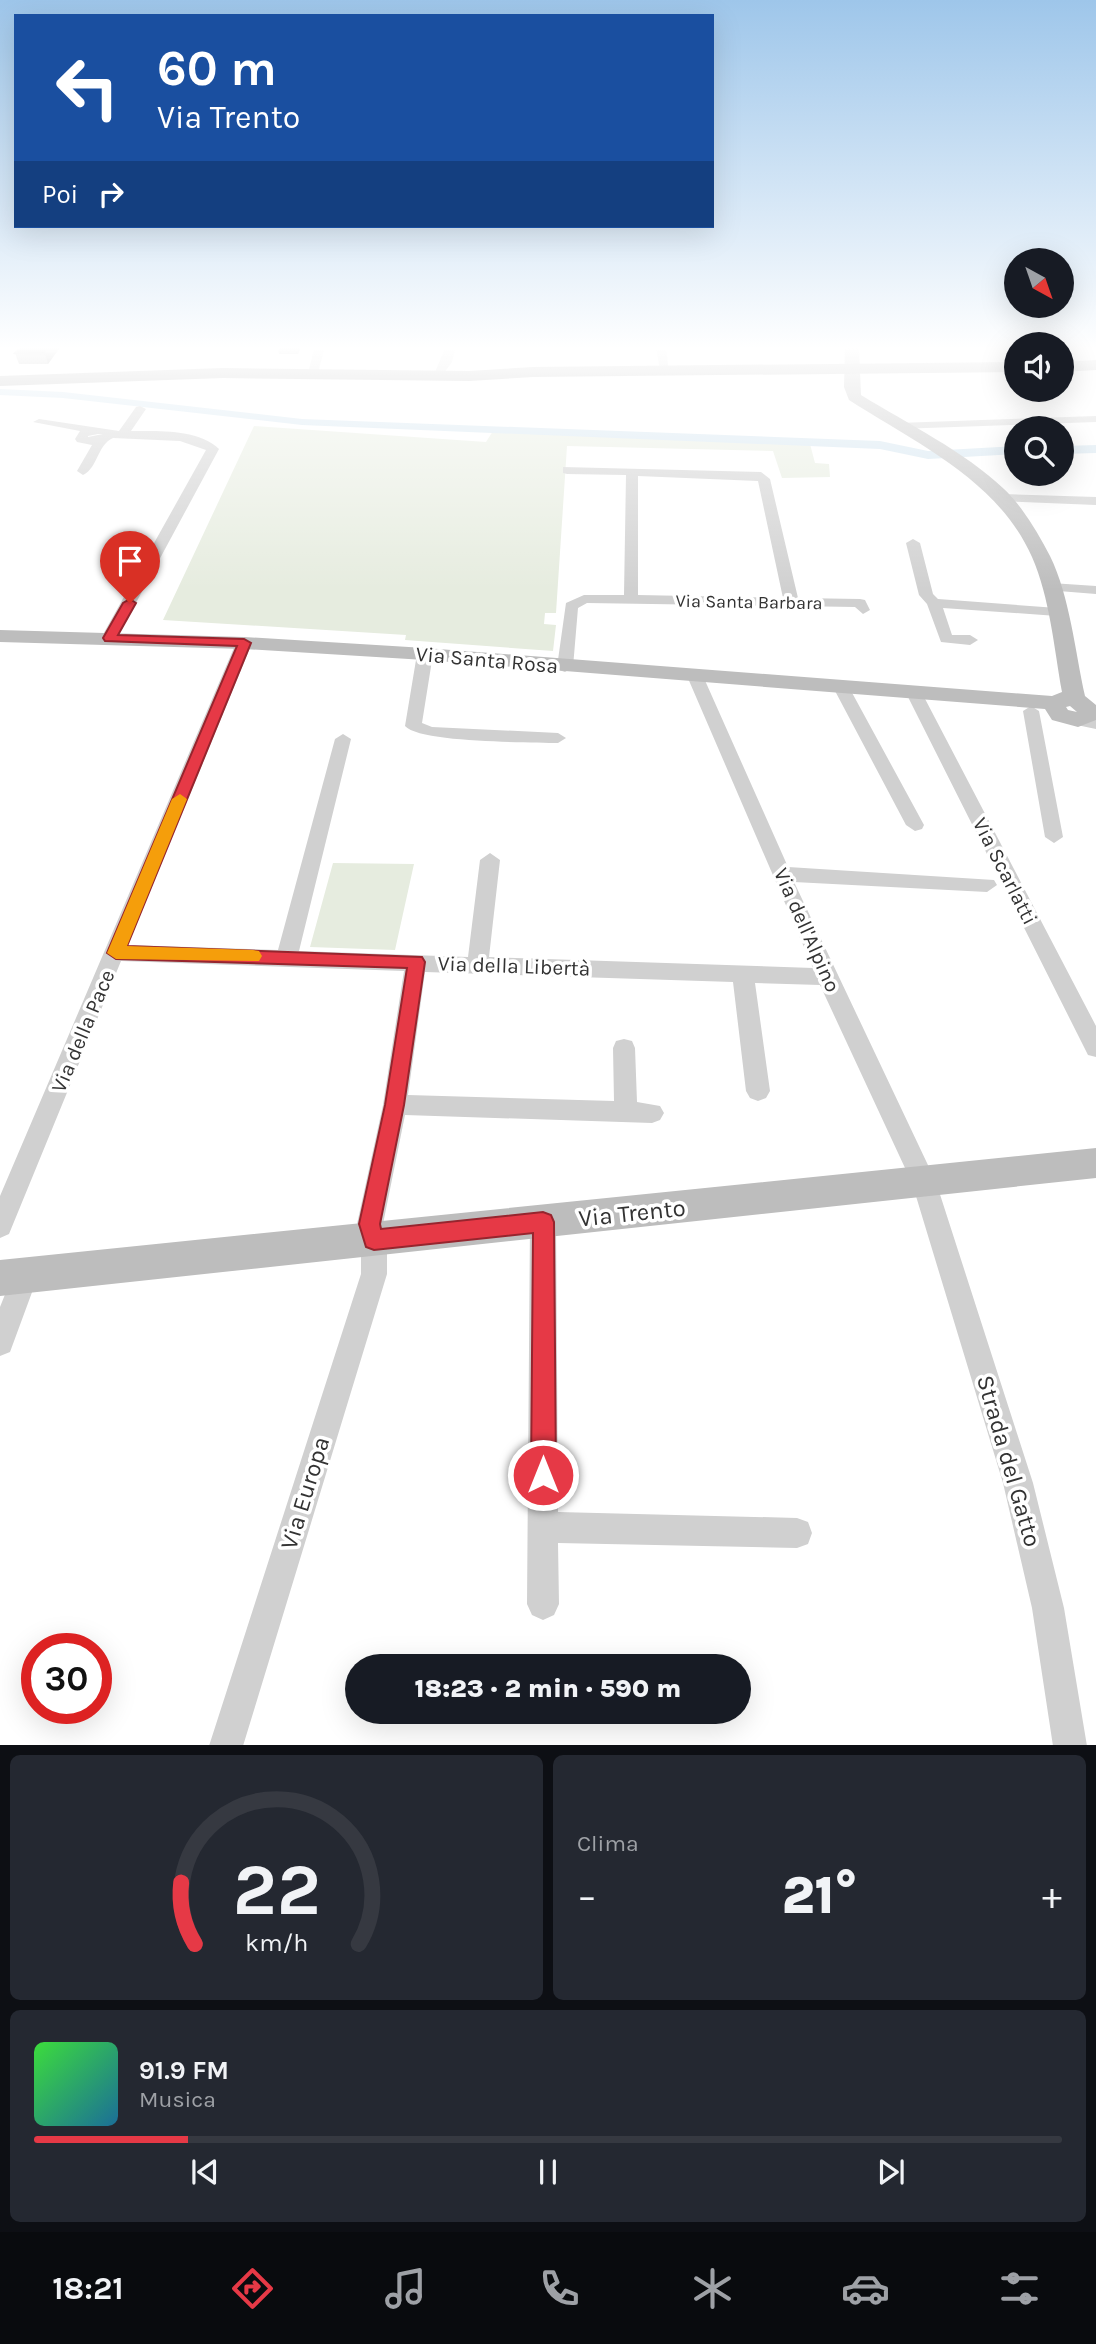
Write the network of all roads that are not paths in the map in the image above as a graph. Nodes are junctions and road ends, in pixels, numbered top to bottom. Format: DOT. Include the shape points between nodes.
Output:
graph roads {
  1 [pos="80,427"];
  2 [pos="121,427"];
  3 [pos="900,427"];
  4 [pos="111,437"];
  5 [pos="566,470"];
  6 [pos="83,471"];
  7 [pos="632,472"];
  8 [pos="1003,498"];
  9 [pos="1096,501"];
  10 [pos="913,542"];
  11 [pos="1051,587"];
  12 [pos="1096,590"];
  13 [pos="631,599"];
  14 [pos="934,603"];
  15 [pos="792,604"];
  16 [pos="863,610"];
  17 [pos="1058,612"];
  18 [pos="0,636"];
  19 [pos="109,638"];
  20 [pos="970,640"];
  21 [pos="244,643"];
  22 [pos="425,654"];
  23 [pos="565,667"];
  24 [pos="695,676"];
  25 [pos="842,689"];
  26 [pos="915,695"];
  27 [pos="974,699"];
  28 [pos="1079,707"];
  29 [pos="1031,711"];
  30 [pos="558,738"];
  31 [pos="343,739"];
  32 [pos="915,825"];
  33 [pos="1054,837"];
  34 [pos="490,860"];
  35 [pos="781,874"];
  36 [pos="987,885"];
  37 [pos="116,953"];
  38 [pos="287,957"];
  39 [pos="416,962"];
  40 [pos="478,964"];
  41 [pos="743,974"];
  42 [pos="828,977"];
  43 [pos="624,1048"];
  44 [pos="1096,1048"];
  45 [pos="758,1091"];
  46 [pos="395,1105"];
  47 [pos="626,1112"];
  48 [pos="652,1113"];
  49 [pos="1096,1163"];
  50 [pos="924,1182"];
  51 [pos="543,1222"];
  52 [pos="0,1226"];
  53 [pos="374,1240"];
  54 [pos="13,1277"];
  55 [pos="0,1342"];
  56 [pos="543,1527"];
  57 [pos="797,1533"];
  58 [pos="543,1604"];
  59 [pos="226,1745"];
  60 [pos="1070,1745"];
  1 -- 4 [label="street" via="87,432 106,430"];
  2 -- 4 [label="street"];
  3 -- 8 [label="street" via="973,473"];
  4 -- 6 [label="street"];
  4 -- 19 [label="street" via="197,442 213,449"];
  5 -- 7 [label="street"];
  7 -- 13 [label="street"];
  7 -- 15 [label="street" via="757,475 764,480"];
  8 -- 9 [label="street"];
  8 -- 11 [label="street" via="1041,557"];
  10 -- 14 [label="street" via="926,596"];
  11 -- 12 [label="street"];
  11 -- 17 [label="street"];
  13 -- 15 [label="street, Via Santa Barbara"];
  13 -- 23 [label="street, Via Santa Barbara" via="584,599 571,606"];
  14 -- 17 [label="street"];
  14 -- 20 [label="street" via="946,639"];
  15 -- 16 [label="street, Via Santa Barbara" via="860,603"];
  17 -- 28 [label="street"];
  18 -- 19 [label="street, Via Santa Rosa"];
  19 -- 21 [label="street, Via Santa Rosa"];
  21 -- 22 [label="street, Via Santa Rosa"];
  21 -- 37 [label="street, Via della Pace"];
  22 -- 23 [label="street, Via Santa Rosa"];
  22 -- 30 [label="street" via="413,726 431,732"];
  23 -- 24 [label="street, Via Santa Rosa"];
  24 -- 25 [label="street, Via Santa Rosa"];
  24 -- 35 [label="street, Via dell'Alpino"];
  25 -- 26 [label="street, Via Santa Rosa"];
  25 -- 32 [label="street"];
  26 -- 27 [label="street, Via Santa Rosa"];
  26 -- 44 [label="street, Via Scarlatti"];
  27 -- 28 [label="street, Via Santa Rosa"];
  27 -- 29 [label="street, Via Santa Rosa"];
  28 -- 29 [label="street, Via Santa Rosa"];
  29 -- 33 [label="street"];
  31 -- 38 [label="street"];
  34 -- 40 [label="street"];
  35 -- 36 [label="street"];
  35 -- 42 [label="street, Via dell'Alpino"];
  37 -- 38 [label="street, Via della Libertà"];
  37 -- 52 [label="street, Via della Pace"];
  38 -- 39 [label="street, Via della Libertà"];
  39 -- 40 [label="street, Via della Libertà"];
  39 -- 46 [label="street, Via Europa"];
  40 -- 41 [label="street, Via della Libertà"];
  41 -- 42 [label="street, Via della Libertà"];
  41 -- 45 [label="street"];
  42 -- 50 [label="street, Via dell'Alpino"];
  43 -- 47 [label="street"];
  46 -- 47 [label="street"];
  46 -- 53 [label="street, Via Europa" via="373,1200 370,1224"];
  47 -- 48 [label="street"];
  49 -- 50 [label="street, Via Trento"];
  50 -- 51 [label="street, Via Trento"];
  50 -- 60 [label="street, Strada del Gatto" via="1018,1483 1048,1608"];
  51 -- 53 [label="street, Via Trento"];
  51 -- 56 [label="street"];
  53 -- 54 [label="street, Via Trento"];
  53 -- 59 [label="street, Via Europa" via="374,1274"];
  54 -- 55 [label="street"];
  56 -- 57 [label="street"];
  56 -- 58 [label="street"];
}
